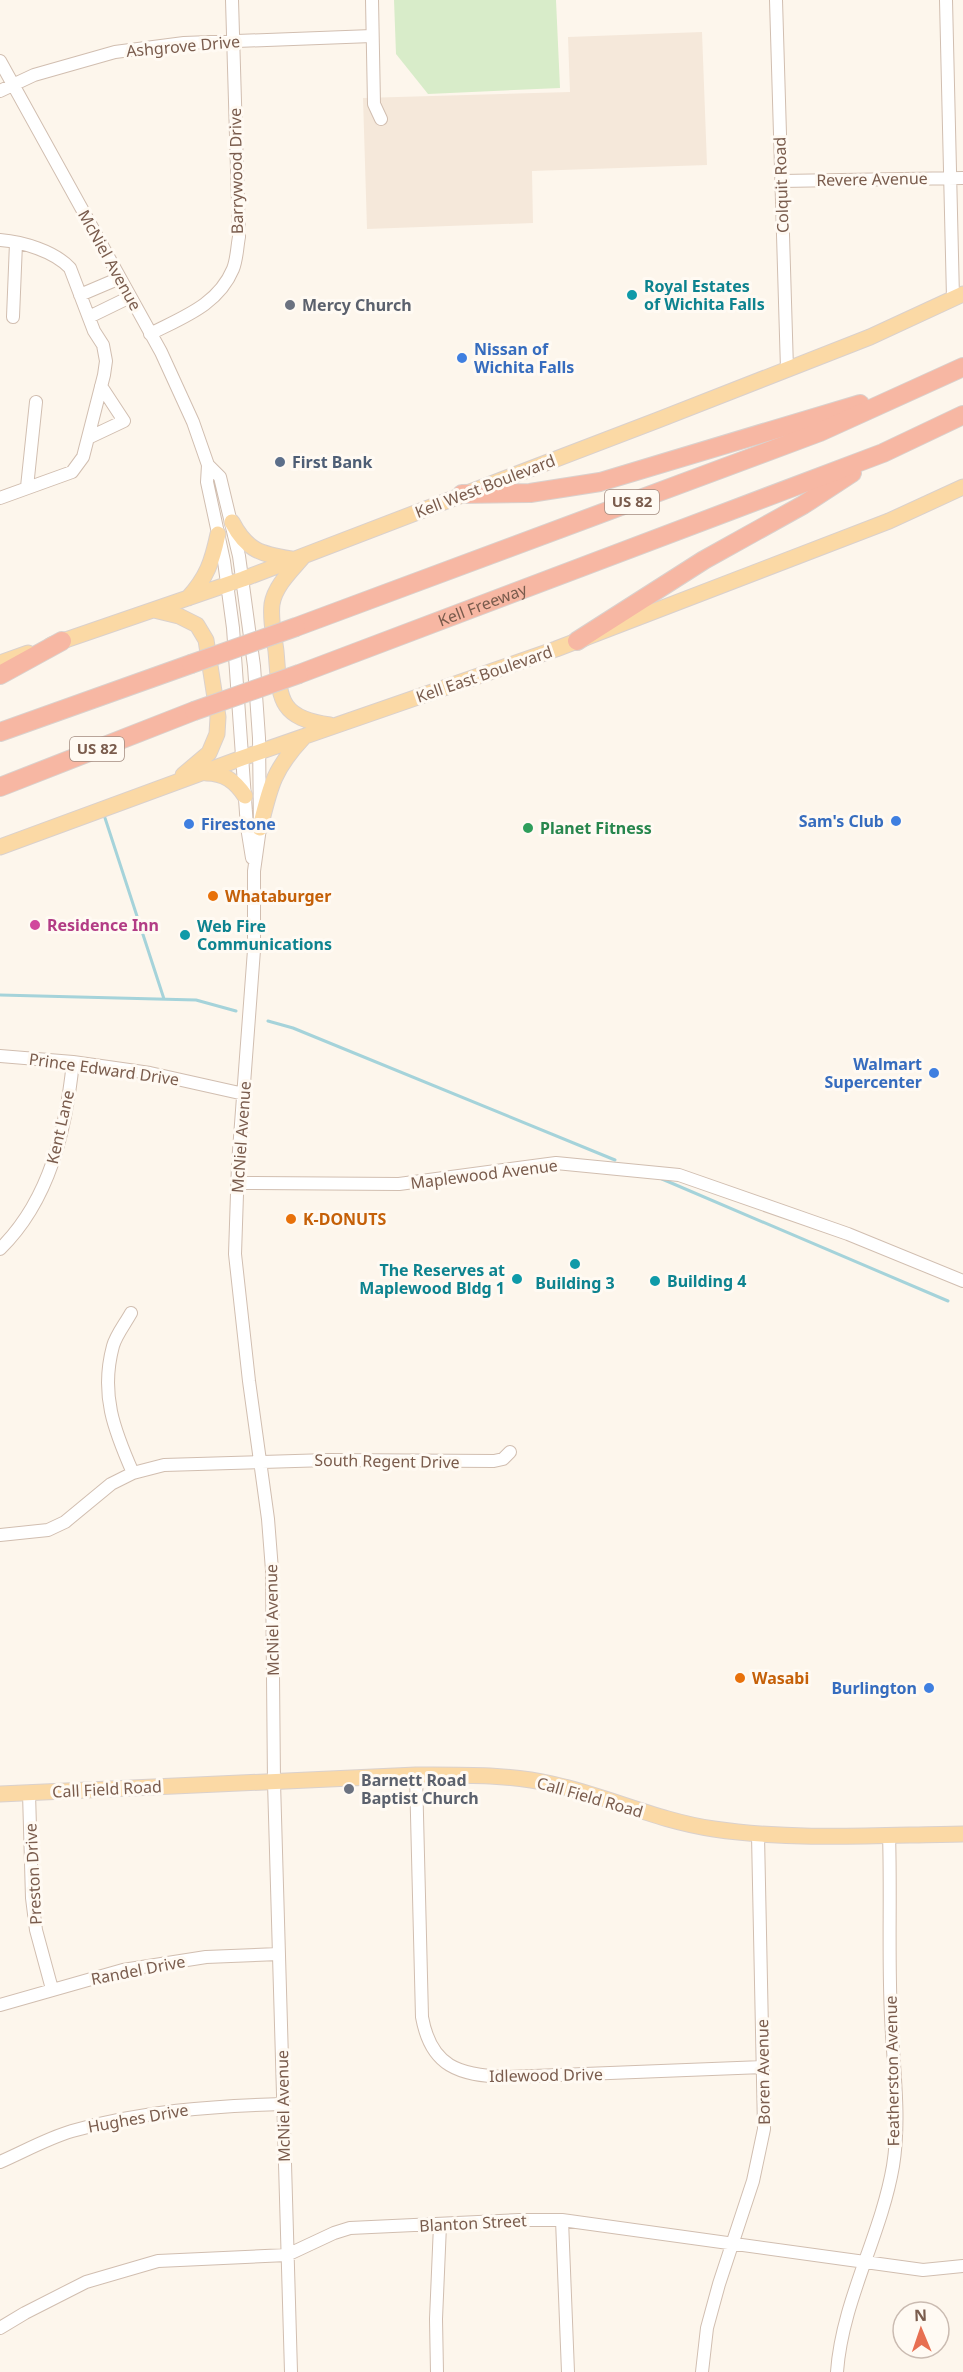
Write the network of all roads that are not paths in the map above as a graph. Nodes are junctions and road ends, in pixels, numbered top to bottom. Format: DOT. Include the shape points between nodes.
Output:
graph roads {
  1 [pos="232,0"];
  2 [pos="372,0"];
  3 [pos="776,0"];
  4 [pos="946,0"];
  5 [pos="372,36"];
  6 [pos="233,41"];
  7 [pos="0,61"];
  8 [pos="13,85"];
  9 [pos="0,91"];
  10 [pos="381,119"];
  11 [pos="949,178"];
  12 [pos="963,178"];
  13 [pos="781,181"];
  14 [pos="0,240"];
  15 [pos="16,243"];
  16 [pos="120,278"];
  17 [pos="80,295"];
  18 [pos="958,296"];
  19 [pos="130,297"];
  20 [pos="13,317"];
  21 [pos="89,317"];
  22 [pos="150,334"];
  23 [pos="963,367"];
  24 [pos="787,369"];
  25 [pos="101,386"];
  26 [pos="909,392"];
  27 [pos="36,402"];
  28 [pos="963,416"];
  29 [pos="88,438"];
  30 [pos="883,453"];
  31 [pos="208,465"];
  32 [pos="27,487"];
  33 [pos="963,487"];
  34 [pos="462,494"];
  35 [pos="0,498"];
  36 [pos="232,522"];
  37 [pos="219,534"];
  38 [pos="299,558"];
  39 [pos="243,579"];
  40 [pos="227,585"];
  41 [pos="188,598"];
  42 [pos="154,610"];
  43 [pos="577,640"];
  44 [pos="62,641"];
  45 [pos="0,663"];
  46 [pos="0,675"];
  47 [pos="336,725"];
  48 [pos="0,732"];
  49 [pos="305,736"];
  50 [pos="259,752"];
  51 [pos="242,758"];
  52 [pos="197,774"];
  53 [pos="174,783"];
  54 [pos="0,787"];
  55 [pos="245,796"];
  56 [pos="260,828"];
  57 [pos="0,847"];
  58 [pos="254,871"];
  59 [pos="0,1056"];
  60 [pos="73,1062"];
  61 [pos="244,1094"];
  62 [pos="237,1183"];
  63 [pos="0,1249"];
  64 [pos="963,1281"];
  65 [pos="131,1313"];
  66 [pos="510,1452"];
  67 [pos="261,1462"];
  68 [pos="133,1473"];
  69 [pos="0,1535"];
  70 [pos="416,1775"];
  71 [pos="274,1782"];
  72 [pos="28,1793"];
  73 [pos="0,1794"];
  74 [pos="889,1834"];
  75 [pos="963,1834"];
  76 [pos="758,1835"];
  77 [pos="279,1954"];
  78 [pos="52,1989"];
  79 [pos="0,2005"];
  80 [pos="763,2067"];
  81 [pos="283,2104"];
  82 [pos="0,2162"];
  83 [pos="562,2220"];
  84 [pos="440,2225"];
  85 [pos="731,2244"];
  86 [pos="287,2255"];
  87 [pos="864,2263"];
  88 [pos="963,2266"];
  89 [pos="0,2328"];
  90 [pos="291,2372"];
  91 [pos="437,2372"];
  92 [pos="568,2372"];
  93 [pos="702,2372"];
  94 [pos="837,2372"];
  1 -- 6 [label="street, Barrywood Drive"];
  2 -- 5 [label="street"];
  3 -- 13 [label="street, Colquit Road"];
  4 -- 11 [label="street"];
  5 -- 6 [label="street, Ashgrove Drive"];
  5 -- 10 [label="street" via="374,104"];
  6 -- 8 [label="street, Ashgrove Drive" via="115,52 34,75"];
  6 -- 22 [label="street, Barrywood Drive" via="238,237 234,267 220,292 203,307"];
  7 -- 8 [label="street, McNiel Avenue"];
  8 -- 9 [label="street, Ashgrove Drive"];
  8 -- 16 [label="street, McNiel Avenue"];
  11 -- 12 [label="street, Revere Avenue"];
  11 -- 13 [label="street, Revere Avenue"];
  11 -- 18 [label="street"];
  13 -- 24 [label="street, Colquit Road"];
  14 -- 15 [label="street"];
  15 -- 17 [label="street" via="63,261 70,268"];
  15 -- 20 [label="street"];
  16 -- 17 [label="street"];
  16 -- 19 [label="street, McNiel Avenue"];
  17 -- 21 [label="street"];
  18 -- 24 [label="main road, Kell West Boulevard" via="870,337"];
  19 -- 21 [label="street"];
  19 -- 22 [label="street, McNiel Avenue"];
  21 -- 25 [label="street" via="105,353"];
  22 -- 31 [label="street, McNiel Avenue" via="193,422"];
  23 -- 26 [label="highway, US 82"];
  24 -- 34 [label="main road, Kell West Boulevard"];
  25 -- 29 [label="street"];
  25 -- 29 [label="street" via="124,421"];
  26 -- 34 [label="highway" via="819,415 600,482 530,493"];
  26 -- 48 [label="highway, US 82, bridge" via="820,432 296,627"];
  27 -- 32 [label="street"];
  28 -- 30 [label="highway, Kell Freeway / US 82"];
  29 -- 32 [label="street" via="83,457 72,472"];
  30 -- 43 [label="highway"];
  30 -- 54 [label="highway, Kell Freeway / US 82, bridge"];
  31 -- 36 [label="street, McNiel Avenue" via="220,477"];
  31 -- 37 [label="street, McNiel Avenue" via="207,482"];
  32 -- 35 [label="street"];
  33 -- 43 [label="main road, Kell East Boulevard" via="890,521"];
  34 -- 38 [label="main road, Kell West Boulevard"];
  36 -- 38 [label="main road" via="239,537 251,548 265,555"];
  36 -- 39 [label="street, McNiel Avenue"];
  37 -- 40 [label="street, McNiel Avenue"];
  37 -- 41 [label="main road" via="212,562"];
  38 -- 39 [label="main road, Kell West Boulevard"];
  38 -- 47 [label="main road" via="272,603 281,699 301,718"];
  39 -- 40 [label="main road, Kell West Boulevard"];
  39 -- 50 [label="street, McNiel Avenue"];
  40 -- 41 [label="main road, Kell West Boulevard"];
  40 -- 51 [label="street, McNiel Avenue"];
  41 -- 42 [label="main road, Kell West Boulevard"];
  42 -- 44 [label="main road, Kell West Boulevard"];
  42 -- 53 [label="main road" via="197,625 206,640 218,717 217,734 209,753"];
  43 -- 47 [label="main road, Kell East Boulevard"];
  44 -- 45 [label="main road, Kell West Boulevard"];
  44 -- 46 [label="highway"];
  47 -- 49 [label="main road, Kell East Boulevard"];
  49 -- 50 [label="main road, Kell East Boulevard"];
  49 -- 56 [label="main road" via="284,758 270,786"];
  50 -- 51 [label="main road, Kell East Boulevard"];
  50 -- 56 [label="street, McNiel Avenue"];
  51 -- 52 [label="main road, Kell East Boulevard"];
  51 -- 55 [label="street, McNiel Avenue"];
  52 -- 53 [label="main road, Kell East Boulevard"];
  52 -- 55 [label="main road" via="219,774 238,786"];
  53 -- 57 [label="main road, Kell East Boulevard"];
  55 -- 58 [label="street, McNiel Avenue"];
  56 -- 58 [label="street, McNiel Avenue"];
  58 -- 61 [label="street, McNiel Avenue" via="254,950"];
  59 -- 60 [label="street, Prince Edward Drive"];
  60 -- 61 [label="street, Prince Edward Drive" via="150,1072"];
  60 -- 63 [label="street, Kent Lane" via="60,1141 46,1180 17,1229"];
  61 -- 62 [label="street, McNiel Avenue"];
  62 -- 64 [label="street, Maplewood Avenue" via="399,1184 556,1163 679,1175 849,1234"];
  62 -- 67 [label="street, McNiel Avenue" via="237,1279"];
  65 -- 68 [label="street" via="113,1344 107,1383 116,1434"];
  66 -- 67 [label="street, South Regent Drive" via="494,1461"];
  67 -- 68 [label="street, South Regent Drive" via="164,1465"];
  67 -- 71 [label="street, McNiel Avenue" via="272,1570"];
  68 -- 69 [label="street, South Regent Drive" via="111,1484 59,1525 38,1532"];
  70 -- 71 [label="main road, Call Field Road"];
  70 -- 76 [label="main road, Call Field Road" via="521,1778 554,1784 667,1820"];
  70 -- 80 [label="street, Idlewood Drive" via="422,2017 427,2038 438,2056 464,2073 505,2077"];
  71 -- 72 [label="main road, Call Field Road"];
  71 -- 77 [label="street, McNiel Avenue"];
  72 -- 73 [label="main road, Call Field Road"];
  72 -- 78 [label="street, Preston Drive" via="32,1898"];
  74 -- 75 [label="main road, Call Field Road"];
  74 -- 76 [label="main road, Call Field Road"];
  74 -- 87 [label="street, Featherston Avenue" via="895,2146 886,2198"];
  76 -- 80 [label="street, Boren Avenue"];
  77 -- 78 [label="street, Randel Drive" via="206,1957 133,1968"];
  77 -- 81 [label="street, McNiel Avenue"];
  78 -- 79 [label="street, Randel Drive"];
  80 -- 85 [label="street, Boren Avenue" via="765,2111 759,2159"];
  81 -- 82 [label="street, Hughes Drive" via="152,2113 70,2131"];
  81 -- 86 [label="street, McNiel Avenue"];
  83 -- 84 [label="street, Blanton Street"];
  83 -- 85 [label="street, Blanton Street"];
  83 -- 92 [label="street"];
  84 -- 86 [label="street, Blanton Street" via="350,2228"];
  84 -- 91 [label="street"];
  85 -- 87 [label="street, Blanton Street"];
  85 -- 93 [label="street, Boren Avenue" via="707,2328"];
  86 -- 89 [label="street, Blanton Street" via="158,2261 86,2282"];
  86 -- 90 [label="street, McNiel Avenue"];
  87 -- 88 [label="street, Blanton Street" via="923,2270"];
  87 -- 94 [label="street, Featherston Avenue" via="843,2334"];
}
